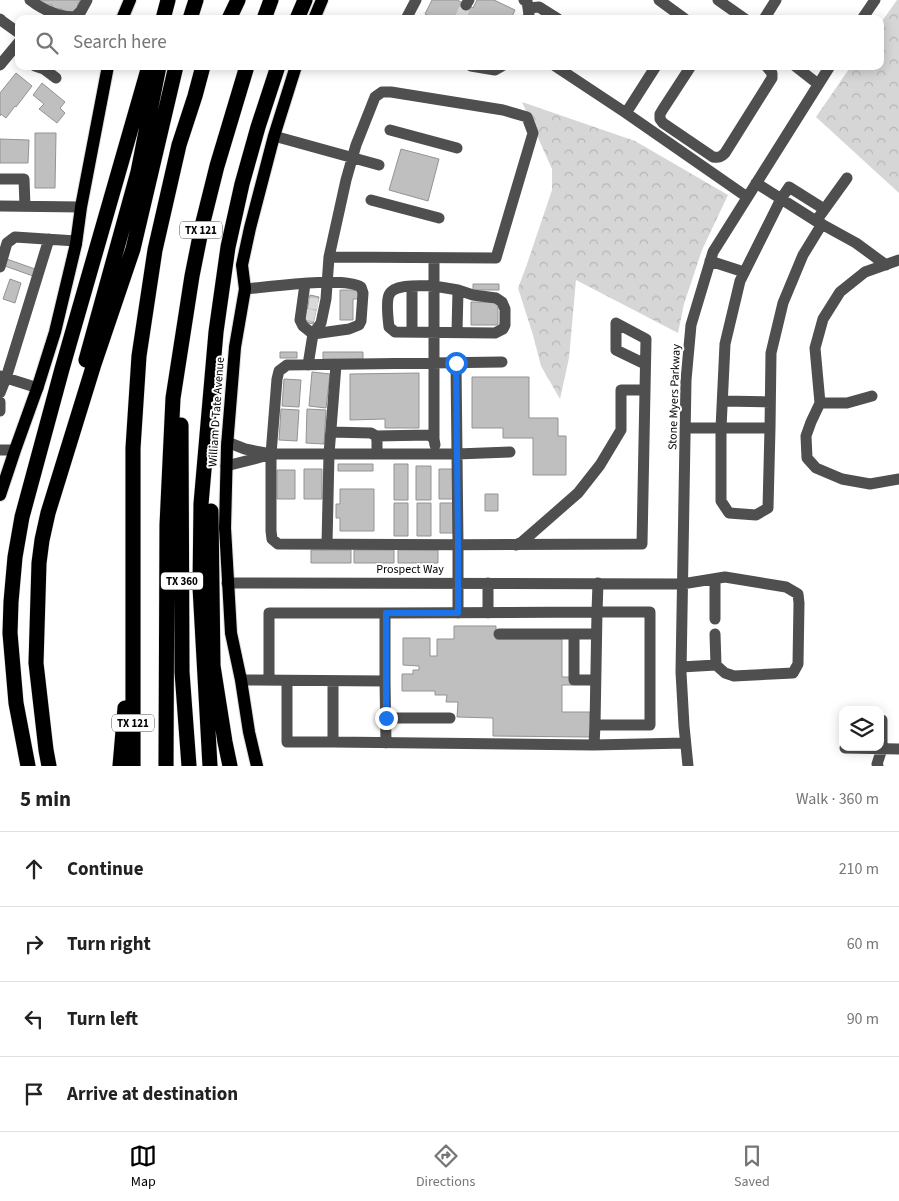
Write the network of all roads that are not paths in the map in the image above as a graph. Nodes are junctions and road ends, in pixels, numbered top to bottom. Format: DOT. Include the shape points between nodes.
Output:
graph roads {
  1 [pos="30,0"];
  2 [pos="87,0"];
  3 [pos="130,0"];
  4 [pos="168,0"];
  5 [pos="174,0"];
  6 [pos="196,0"];
  7 [pos="227,0"];
  8 [pos="238,0"];
  9 [pos="272,0"];
  10 [pos="305,0"];
  11 [pos="322,0"];
  12 [pos="416,0"];
  13 [pos="659,0"];
  14 [pos="718,0"];
  15 [pos="776,0"];
  16 [pos="875,0"];
  17 [pos="730,8"];
  18 [pos="527,9"];
  19 [pos="58,15"];
  20 [pos="77,15"];
  21 [pos="124,15"];
  22 [pos="163,15"];
  23 [pos="170,15"];
  24 [pos="191,15"];
  25 [pos="221,15"];
  26 [pos="231,15"];
  27 [pos="266,15"];
  28 [pos="299,15"];
  29 [pos="316,15"];
  30 [pos="408,15"];
  31 [pos="552,15"];
  32 [pos="680,15"];
  33 [pos="726,15"];
  34 [pos="740,15"];
  35 [pos="767,15"];
  36 [pos="865,15"];
  37 [pos="1,21"];
  38 [pos="15,30"];
  39 [pos="15,55"];
  40 [pos="0,65"];
  41 [pos="44,70"];
  42 [pos="107,70"];
  43 [pos="148,70"];
  44 [pos="158,70"];
  45 [pos="175,70"];
  46 [pos="202,70"];
  47 [pos="246,70"];
  48 [pos="277,70"];
  49 [pos="295,70"];
  50 [pos="561,70"];
  51 [pos="653,70"];
  52 [pos="688,70"];
  53 [pos="769,70"];
  54 [pos="801,70"];
  55 [pos="827,70"];
  56 [pos="56,78"];
  57 [pos="818,84"];
  58 [pos="626,113"];
  59 [pos="390,130"];
  60 [pos="274,136"];
  61 [pos="457,148"];
  62 [pos="352,158"];
  63 [pos="379,165"];
  64 [pos="847,178"];
  65 [pos="0,179"];
  66 [pos="756,183"];
  67 [pos="747,197"];
  68 [pos="781,199"];
  69 [pos="370,200"];
  70 [pos="0,206"];
  71 [pos="24,206"];
  72 [pos="81,206"];
  73 [pos="824,209"];
  74 [pos="439,218"];
  75 [pos="819,223"];
  76 [pos="49,239"];
  77 [pos="76,241"];
  78 [pos="329,257"];
  79 [pos="434,258"];
  80 [pos="899,260"];
  81 [pos="710,261"];
  82 [pos="886,264"];
  83 [pos="0,267"];
  84 [pos="744,272"];
  85 [pos="328,282"];
  86 [pos="305,284"];
  87 [pos="434,286"];
  88 [pos="412,287"];
  89 [pos="245,288"];
  90 [pos="458,290"];
  91 [pos="312,309"];
  92 [pos="412,332"];
  93 [pos="434,332"];
  94 [pos="457,332"];
  95 [pos="313,334"];
  96 [pos="502,362"];
  97 [pos="456,363"];
  98 [pos="434,364"];
  99 [pos="645,364"];
  100 [pos="308,365"];
  101 [pos="336,365"];
  102 [pos="3,377"];
  103 [pos="38,388"];
  104 [pos="645,390"];
  105 [pos="0,393"];
  106 [pos="872,396"];
  107 [pos="173,398"];
  108 [pos="722,401"];
  109 [pos="0,402"];
  110 [pos="770,402"];
  111 [pos="820,403"];
  112 [pos="0,411"];
  113 [pos="685,428"];
  114 [pos="721,428"];
  115 [pos="770,428"];
  116 [pos="330,432"];
  117 [pos="376,436"];
  118 [pos="434,439"];
  119 [pos="227,442"];
  120 [pos="0,450"];
  121 [pos="14,450"];
  122 [pos="206,452"];
  123 [pos="510,452"];
  124 [pos="271,454"];
  125 [pos="329,454"];
  126 [pos="377,454"];
  127 [pos="436,454"];
  128 [pos="457,454"];
  129 [pos="226,466"];
  130 [pos="899,479"];
  131 [pos="0,495"];
  132 [pos="48,513"];
  133 [pos="327,544"];
  134 [pos="458,545"];
  135 [pos="516,545"];
  136 [pos="715,579"];
  137 [pos="227,583"];
  138 [pos="458,583"];
  139 [pos="598,583"];
  140 [pos="488,584"];
  141 [pos="682,584"];
  142 [pos="597,612"];
  143 [pos="386,613"];
  144 [pos="458,613"];
  145 [pos="488,613"];
  146 [pos="715,619"];
  147 [pos="499,634"];
  148 [pos="574,634"];
  149 [pos="596,634"];
  150 [pos="715,634"];
  151 [pos="716,665"];
  152 [pos="682,667"];
  153 [pos="132,680"];
  154 [pos="241,680"];
  155 [pos="268,680"];
  156 [pos="595,680"];
  157 [pos="287,681"];
  158 [pos="333,681"];
  159 [pos="385,682"];
  160 [pos="386,718"];
  161 [pos="450,718"];
  162 [pos="595,725"];
  163 [pos="333,742"];
  164 [pos="685,742"];
  165 [pos="386,743"];
  166 [pos="594,745"];
  167 [pos="884,749"];
  168 [pos="899,749"];
  169 [pos="881,751"];
  170 [pos="28,766"];
  171 [pos="49,766"];
  172 [pos="120,766"];
  173 [pos="134,766"];
  174 [pos="166,766"];
  175 [pos="189,766"];
  176 [pos="210,766"];
  177 [pos="230,766"];
  178 [pos="257,766"];
  179 [pos="688,766"];
  180 [pos="878,766"];
  1 -- 19 [label="street"];
  2 -- 20 [label="street"];
  3 -- 21 [label="main road"];
  4 -- 22 [label="highway"];
  5 -- 23 [label="highway"];
  6 -- 24 [label="highway"];
  7 -- 25 [label="highway"];
  8 -- 26 [label="highway"];
  9 -- 27 [label="highway"];
  10 -- 28 [label="highway"];
  11 -- 29 [label="main road"];
  12 -- 30 [label="street"];
  13 -- 32 [label="street"];
  14 -- 17 [label="street"];
  15 -- 35 [label="street"];
  16 -- 36 [label="street"];
  17 -- 33 [label="street"];
  17 -- 34 [label="street"];
  18 -- 31 [label="street" via="539,7"];
  37 -- 38 [label="street"];
  39 -- 40 [label="street"];
  41 -- 56 [label="street"];
  42 -- 72 [label="main road"];
  43 -- 170 [label="highway" via="57,387 22,517 15,557 10,633 16,703"];
  44 -- 132 [label="highway" via="138,172 46,495"];
  45 -- 132 [label="highway" via="133,249"];
  46 -- 153 [label="highway, TX 121" via="179,145 155,250 140,356 133,448"];
  47 -- 107 [label="highway, TX 121" via="202,226"];
  48 -- 122 [label="highway" via="249,157 228,247 216,332"];
  49 -- 60 [label="main road, William D Tate Avenue"];
  50 -- 58 [label="street"];
  51 -- 58 [label="street"];
  52 -- 53 [label="street" via="660,114 660,119 713,157 725,153 772,78"];
  54 -- 57 [label="street"];
  55 -- 57 [label="street, Stone Myers Parkway"];
  57 -- 66 [label="street, Stone Myers Parkway"];
  58 -- 67 [label="street"];
  59 -- 61 [label="street"];
  60 -- 62 [label="street"];
  60 -- 89 [label="main road, William D Tate Avenue" via="242,265"];
  62 -- 63 [label="street"];
  62 -- 78 [label="street"];
  62 -- 79 [label="street" via="369,109 375,97 382,92 503,110 527,117 533,133 496,258"];
  64 -- 73 [label="street"];
  65 -- 71 [label="street" via="24,179"];
  66 -- 67 [label="street, Stone Myers Parkway"];
  66 -- 68 [label="street"];
  67 -- 81 [label="street, Stone Myers Parkway"];
  68 -- 73 [label="street" via="789,187"];
  68 -- 75 [label="street"];
  68 -- 84 [label="street"];
  69 -- 74 [label="street"];
  70 -- 71 [label="street"];
  71 -- 72 [label="street"];
  72 -- 77 [label="main road"];
  73 -- 75 [label="street"];
  75 -- 82 [label="street"];
  75 -- 110 [label="street" via="783,303 771,353"];
  76 -- 77 [label="street"];
  76 -- 83 [label="street" via="16,237 7,243"];
  76 -- 102 [label="street"];
  77 -- 103 [label="main road"];
  78 -- 79 [label="street"];
  78 -- 85 [label="street"];
  79 -- 87 [label="street"];
  80 -- 82 [label="street"];
  81 -- 84 [label="street"];
  81 -- 113 [label="street, Stone Myers Parkway" via="691,326"];
  82 -- 111 [label="street" via="864,272 840,292 822,319 815,348"];
  84 -- 108 [label="street" via="725,344"];
  85 -- 86 [label="street"];
  85 -- 91 [label="street"];
  85 -- 95 [label="street" via="361,287 361,321 349,329"];
  86 -- 89 [label="street"];
  86 -- 91 [label="street"];
  87 -- 88 [label="street"];
  87 -- 90 [label="street"];
  87 -- 93 [label="street"];
  88 -- 92 [label="street"];
  88 -- 92 [label="street" via="400,287 388,296 389,327 395,332"];
  89 -- 119 [label="main road, William D Tate Avenue" via="234,347"];
  90 -- 94 [label="street"];
  90 -- 94 [label="street" via="502,302 506,309 506,325 495,333"];
  91 -- 95 [label="street" via="321,323"];
  91 -- 95 [label="street" via="300,320"];
  92 -- 93 [label="street"];
  93 -- 94 [label="street"];
  93 -- 98 [label="street"];
  95 -- 100 [label="street"];
  96 -- 97 [label="street"];
  97 -- 98 [label="street"];
  97 -- 128 [label="street"];
  98 -- 101 [label="street"];
  98 -- 118 [label="street"];
  99 -- 104 [label="street"];
  100 -- 101 [label="street"];
  100 -- 124 [label="street" via="287,365 279,371"];
  101 -- 116 [label="street"];
  102 -- 103 [label="street"];
  102 -- 105 [label="street"];
  103 -- 121 [label="main road"];
  104 -- 135 [label="street" via="621,390 621,430 600,465 578,493"];
  104 -- 135 [label="street" via="642,544"];
  106 -- 111 [label="street" via="847,403"];
  107 -- 174 [label="highway, TX 121" via="167,526"];
  107 -- 175 [label="highway, TX 360" via="181,417 182,672"];
  108 -- 110 [label="street"];
  108 -- 114 [label="street"];
  109 -- 112 [label="street"];
  110 -- 115 [label="street"];
  111 -- 130 [label="street" via="806,436 807,458 816,468 842,479 870,484"];
  113 -- 114 [label="street"];
  113 -- 141 [label="street, Stone Myers Parkway"];
  114 -- 115 [label="street"];
  114 -- 115 [label="street" via="721,501 729,513 756,515 768,508"];
  116 -- 117 [label="street" via="371,433"];
  116 -- 125 [label="street"];
  117 -- 118 [label="street" via="429,435"];
  117 -- 126 [label="street"];
  118 -- 127 [label="street"];
  119 -- 124 [label="street"];
  119 -- 129 [label="main road, William D Tate Avenue"];
  120 -- 121 [label="street"];
  121 -- 131 [label="main road"];
  122 -- 176 [label="highway" via="201,504 200,587"];
  122 -- 177 [label="highway" via="210,460 213,666"];
  123 -- 128 [label="street"];
  124 -- 125 [label="street"];
  124 -- 129 [label="street"];
  124 -- 133 [label="street" via="272,539 278,544"];
  125 -- 126 [label="street"];
  125 -- 133 [label="street"];
  126 -- 127 [label="street"];
  127 -- 128 [label="street"];
  128 -- 134 [label="street"];
  129 -- 137 [label="main road, William D Tate Avenue"];
  132 -- 171 [label="highway" via="39,563 36,663"];
  133 -- 134 [label="street"];
  134 -- 135 [label="street"];
  134 -- 138 [label="street"];
  136 -- 141 [label="street, Prospect Way"];
  136 -- 146 [label="street"];
  136 -- 151 [label="street, Prospect Way" via="725,577 786,587 798,594 799,603 798,664 793,673 734,676"];
  137 -- 138 [label="street, Prospect Way"];
  137 -- 154 [label="main road, William D Tate Avenue" via="231,633"];
  138 -- 140 [label="street, Prospect Way"];
  138 -- 144 [label="street"];
  139 -- 140 [label="street, Prospect Way"];
  139 -- 141 [label="street, Prospect Way"];
  139 -- 142 [label="street"];
  140 -- 145 [label="street"];
  141 -- 152 [label="street, Stone Myers Parkway"];
  142 -- 145 [label="street"];
  142 -- 149 [label="street"];
  142 -- 162 [label="street" via="650,612 650,724"];
  143 -- 144 [label="street"];
  143 -- 155 [label="street" via="269,613"];
  143 -- 159 [label="street"];
  144 -- 145 [label="street"];
  147 -- 148 [label="street"];
  148 -- 149 [label="street"];
  148 -- 156 [label="street" via="574,680"];
  149 -- 156 [label="street"];
  150 -- 151 [label="street"];
  151 -- 152 [label="street"];
  152 -- 164 [label="street, Stone Myers Parkway"];
  153 -- 172 [label="highway" via="125,702"];
  153 -- 173 [label="highway, TX 121"];
  154 -- 155 [label="street"];
  154 -- 178 [label="main road, William D Tate Avenue"];
  155 -- 157 [label="street"];
  156 -- 162 [label="street"];
  157 -- 158 [label="street"];
  157 -- 163 [label="street" via="287,742"];
  158 -- 159 [label="street"];
  158 -- 163 [label="street"];
  159 -- 160 [label="street"];
  160 -- 161 [label="street"];
  160 -- 165 [label="street"];
  162 -- 166 [label="street"];
  163 -- 165 [label="street"];
  164 -- 166 [label="street"];
  164 -- 179 [label="street, Stone Myers Parkway"];
  165 -- 166 [label="street"];
  167 -- 168 [label="street"];
  169 -- 180 [label="street"];
}
